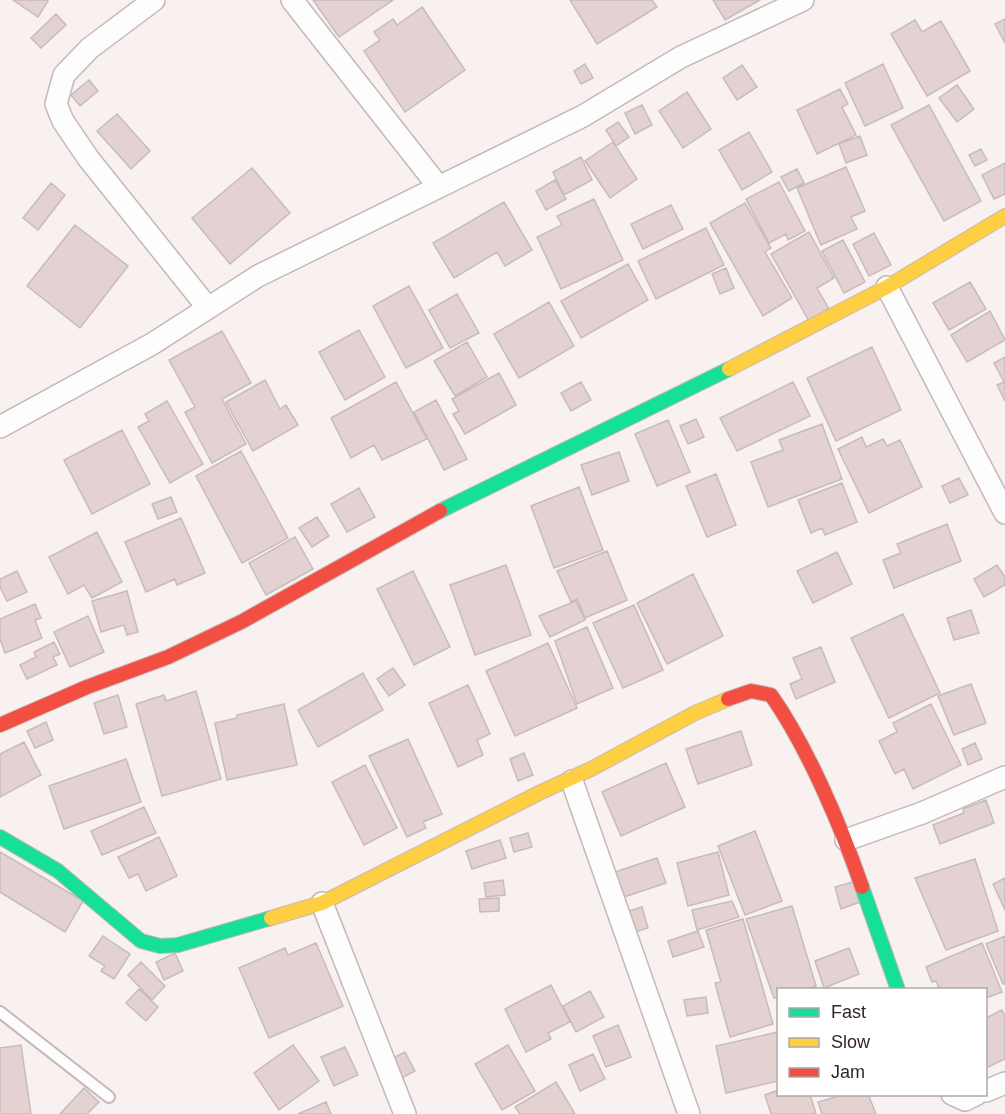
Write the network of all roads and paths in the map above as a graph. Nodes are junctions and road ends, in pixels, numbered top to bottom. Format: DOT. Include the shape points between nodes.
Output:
graph roads {
  1 [pos="154,0"];
  2 [pos="292,0"];
  3 [pos="803,0"];
  4 [pos="438,186"];
  5 [pos="1005,216"];
  6 [pos="887,287"];
  7 [pos="208,308"];
  8 [pos="0,427"];
  9 [pos="1005,513"];
  10 [pos="0,725"];
  11 [pos="1005,777"];
  12 [pos="572,781"];
  13 [pos="0,837"];
  14 [pos="846,840"];
  15 [pos="322,903"];
  16 [pos="897,988"];
  17 [pos="0,1012"];
  18 [pos="1005,1083"];
  19 [pos="987,1091"];
  20 [pos="955,1096"];
  21 [pos="975,1096"];
  22 [pos="109,1097"];
  23 [pos="405,1114"];
  24 [pos="689,1114"];
  1 -- 7 [label="street" via="90,48 64,75 56,104 88,158"];
  2 -- 4 [label="street"];
  3 -- 4 [label="street" via="681,57 583,116"];
  4 -- 7 [label="street" via="258,276"];
  5 -- 6 [label="street"];
  6 -- 9 [label="street"];
  6 -- 10 [label="street" via="791,339 453,504 241,622 168,657"];
  7 -- 8 [label="street" via="153,344"];
  11 -- 14 [label="street"];
  12 -- 14 [label="street" via="689,717 751,691 771,695"];
  12 -- 15 [label="street" via="538,793"];
  12 -- 24 [label="street"];
  13 -- 15 [label="street" via="58,870 141,941 160,946 178,945"];
  14 -- 16 [label="street"];
  15 -- 23 [label="street"];
  17 -- 22 [label="lane"];
  18 -- 19 [label="street"];
  20 -- 21 [label="street" via="965,1100"];
}
